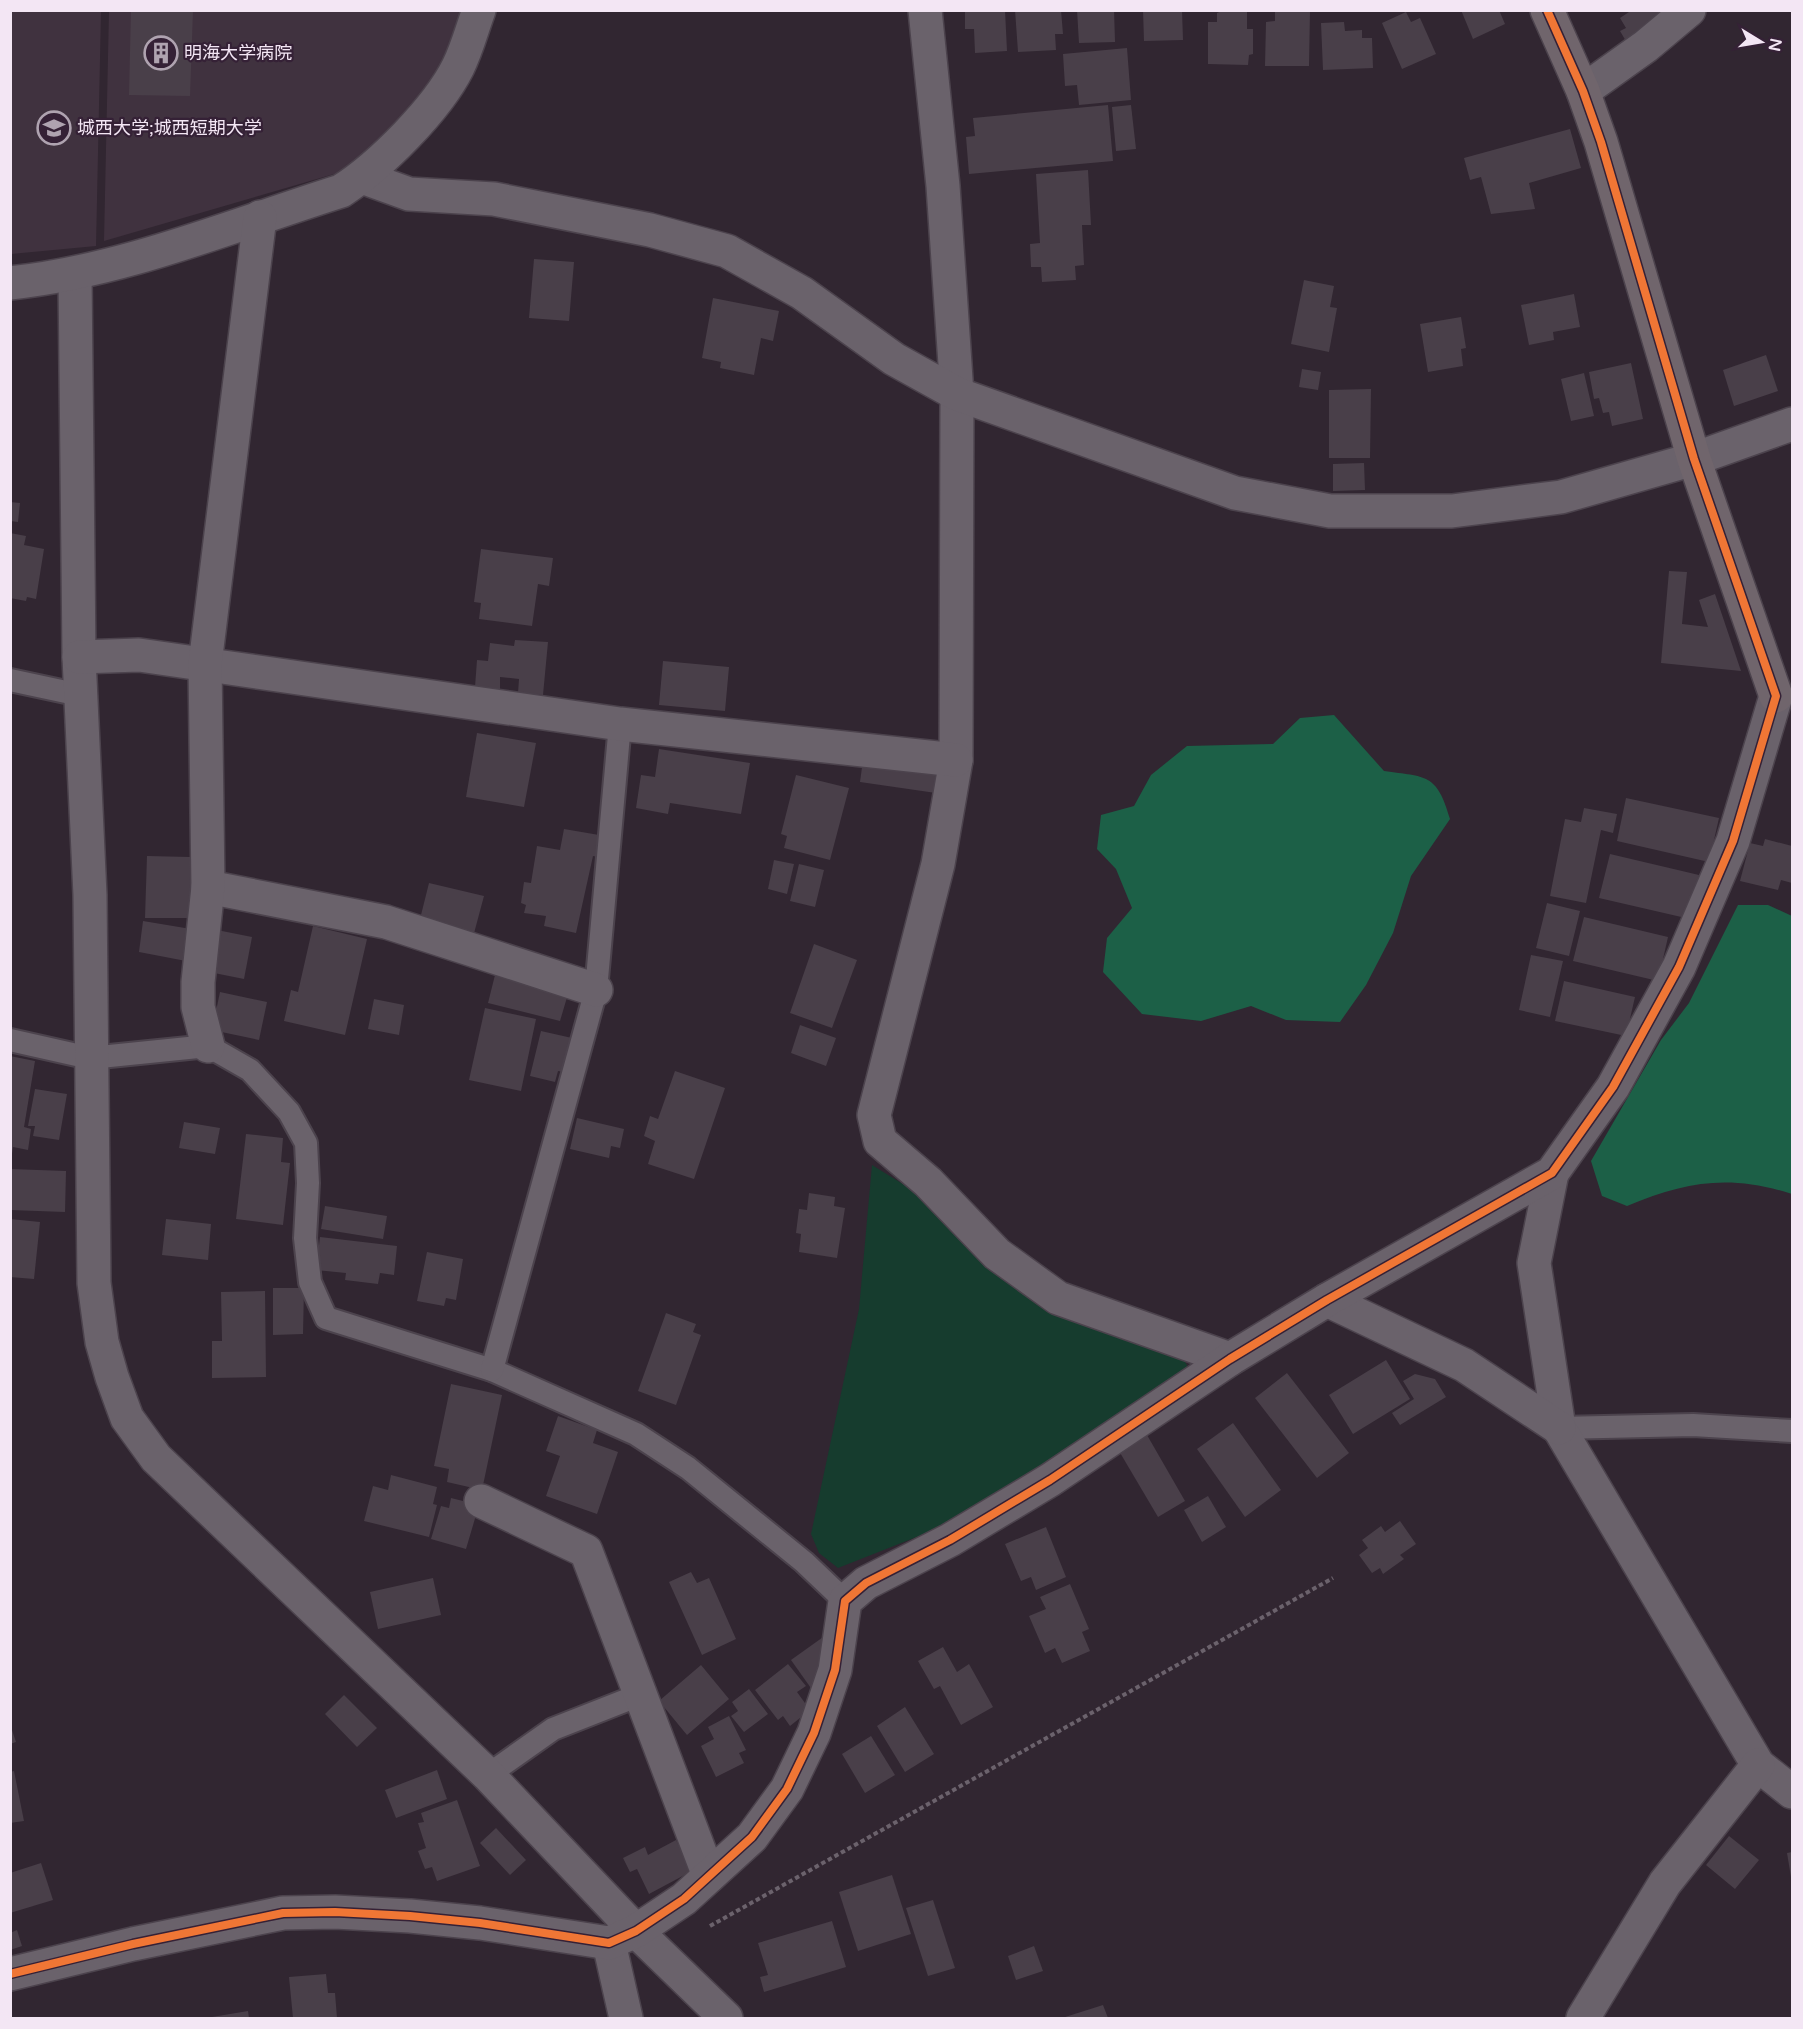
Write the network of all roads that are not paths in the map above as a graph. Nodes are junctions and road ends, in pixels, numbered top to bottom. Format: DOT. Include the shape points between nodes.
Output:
graph roads {
  1 [pos="479,10"];
  2 [pos="925,10"];
  3 [pos="1547,10"];
  4 [pos="1689,10"];
  5 [pos="1583,91"];
  6 [pos="363,177"];
  7 [pos="260,217"];
  8 [pos="75,274"];
  9 [pos="10,283"];
  10 [pos="957,394"];
  11 [pos="1792,424"];
  12 [pos="1694,459"];
  13 [pos="80,657"];
  14 [pos="205,664"];
  15 [pos="10,680"];
  16 [pos="80,695"];
  17 [pos="620,724"];
  18 [pos="956,760"];
  19 [pos="208,887"];
  20 [pos="596,990"];
  21 [pos="10,1040"];
  22 [pos="208,1046"];
  23 [pos="90,1058"];
  24 [pos="1552,1173"];
  25 [pos="1327,1300"];
  26 [pos="1230,1359"];
  27 [pos="492,1370"];
  28 [pos="1559,1428"];
  29 [pos="1792,1431"];
  30 [pos="481,1501"];
  31 [pos="845,1601"];
  32 [pos="642,1694"];
  33 [pos="1758,1765"];
  34 [pos="488,1775"];
  35 [pos="1792,1792"];
  36 [pos="708,1876"];
  37 [pos="622,1937"];
  38 [pos="10,1974"];
  39 [pos="626,2019"];
  40 [pos="726,2019"];
  41 [pos="1583,2019"];
  1 -- 6 [label="street" via="458,68 416,125"];
  2 -- 10 [label="street" via="943,186"];
  3 -- 5 [label="street"];
  4 -- 5 [label="street" via="1647,46"];
  5 -- 12 [label="street" via="1602,142"];
  6 -- 7 [label="street" via="341,191"];
  6 -- 10 [label="street" via="409,194 494,199 650,230 727,251 802,293 894,359"];
  7 -- 8 [label="street"];
  7 -- 14 [label="street"];
  8 -- 9 [label="street"];
  8 -- 13 [label="street"];
  10 -- 12 [label="street" via="1235,493 1330,511 1452,511 1561,497"];
  10 -- 18 [label="street"];
  11 -- 12 [label="street"];
  12 -- 24 [label="street" via="1776,696 1733,841 1679,967 1613,1087"];
  13 -- 14 [label="street" via="139,655"];
  13 -- 16 [label="street"];
  14 -- 17 [label="street"];
  14 -- 19 [label="street"];
  15 -- 16 [label="lane"];
  16 -- 23 [label="street" via="90,895"];
  17 -- 18 [label="street"];
  17 -- 20 [label="lane"];
  18 -- 26 [label="street" via="938,864 874,1115 880,1141 928,1182 997,1254 1058,1298"];
  19 -- 20 [label="street" via="386,922"];
  19 -- 22 [label="street" via="198,982 198,1007"];
  20 -- 27 [label="lane"];
  21 -- 23 [label="lane"];
  22 -- 23 [label="lane"];
  22 -- 27 [label="lane" via="250,1070 289,1112 306,1143 305,1238 310,1282 326,1318"];
  23 -- 34 [label="street" via="94,1283 102,1342 127,1418 156,1458"];
  24 -- 25 [label="street"];
  24 -- 28 [label="street" via="1534,1263"];
  25 -- 26 [label="street"];
  25 -- 28 [label="street" via="1464,1365"];
  26 -- 31 [label="street" via="1050,1480 951,1540 866,1583"];
  27 -- 31 [label="lane" via="636,1434 688,1468 804,1562"];
  28 -- 29 [label="lane" via="1693,1425"];
  28 -- 33 [label="street"];
  30 -- 32 [label="street" via="586,1551"];
  31 -- 36 [label="street" via="835,1670 814,1733 787,1789 752,1836"];
  32 -- 34 [label="lane" via="553,1729"];
  32 -- 36 [label="street"];
  33 -- 35 [label="street"];
  33 -- 41 [label="street" via="1665,1883"];
  34 -- 37 [label="street"];
  36 -- 37 [label="street" via="684,1899"];
  37 -- 38 [label="street" via="434,1918 283,1913"];
  37 -- 39 [label="street"];
  37 -- 40 [label="street" via="661,1954"];
}
